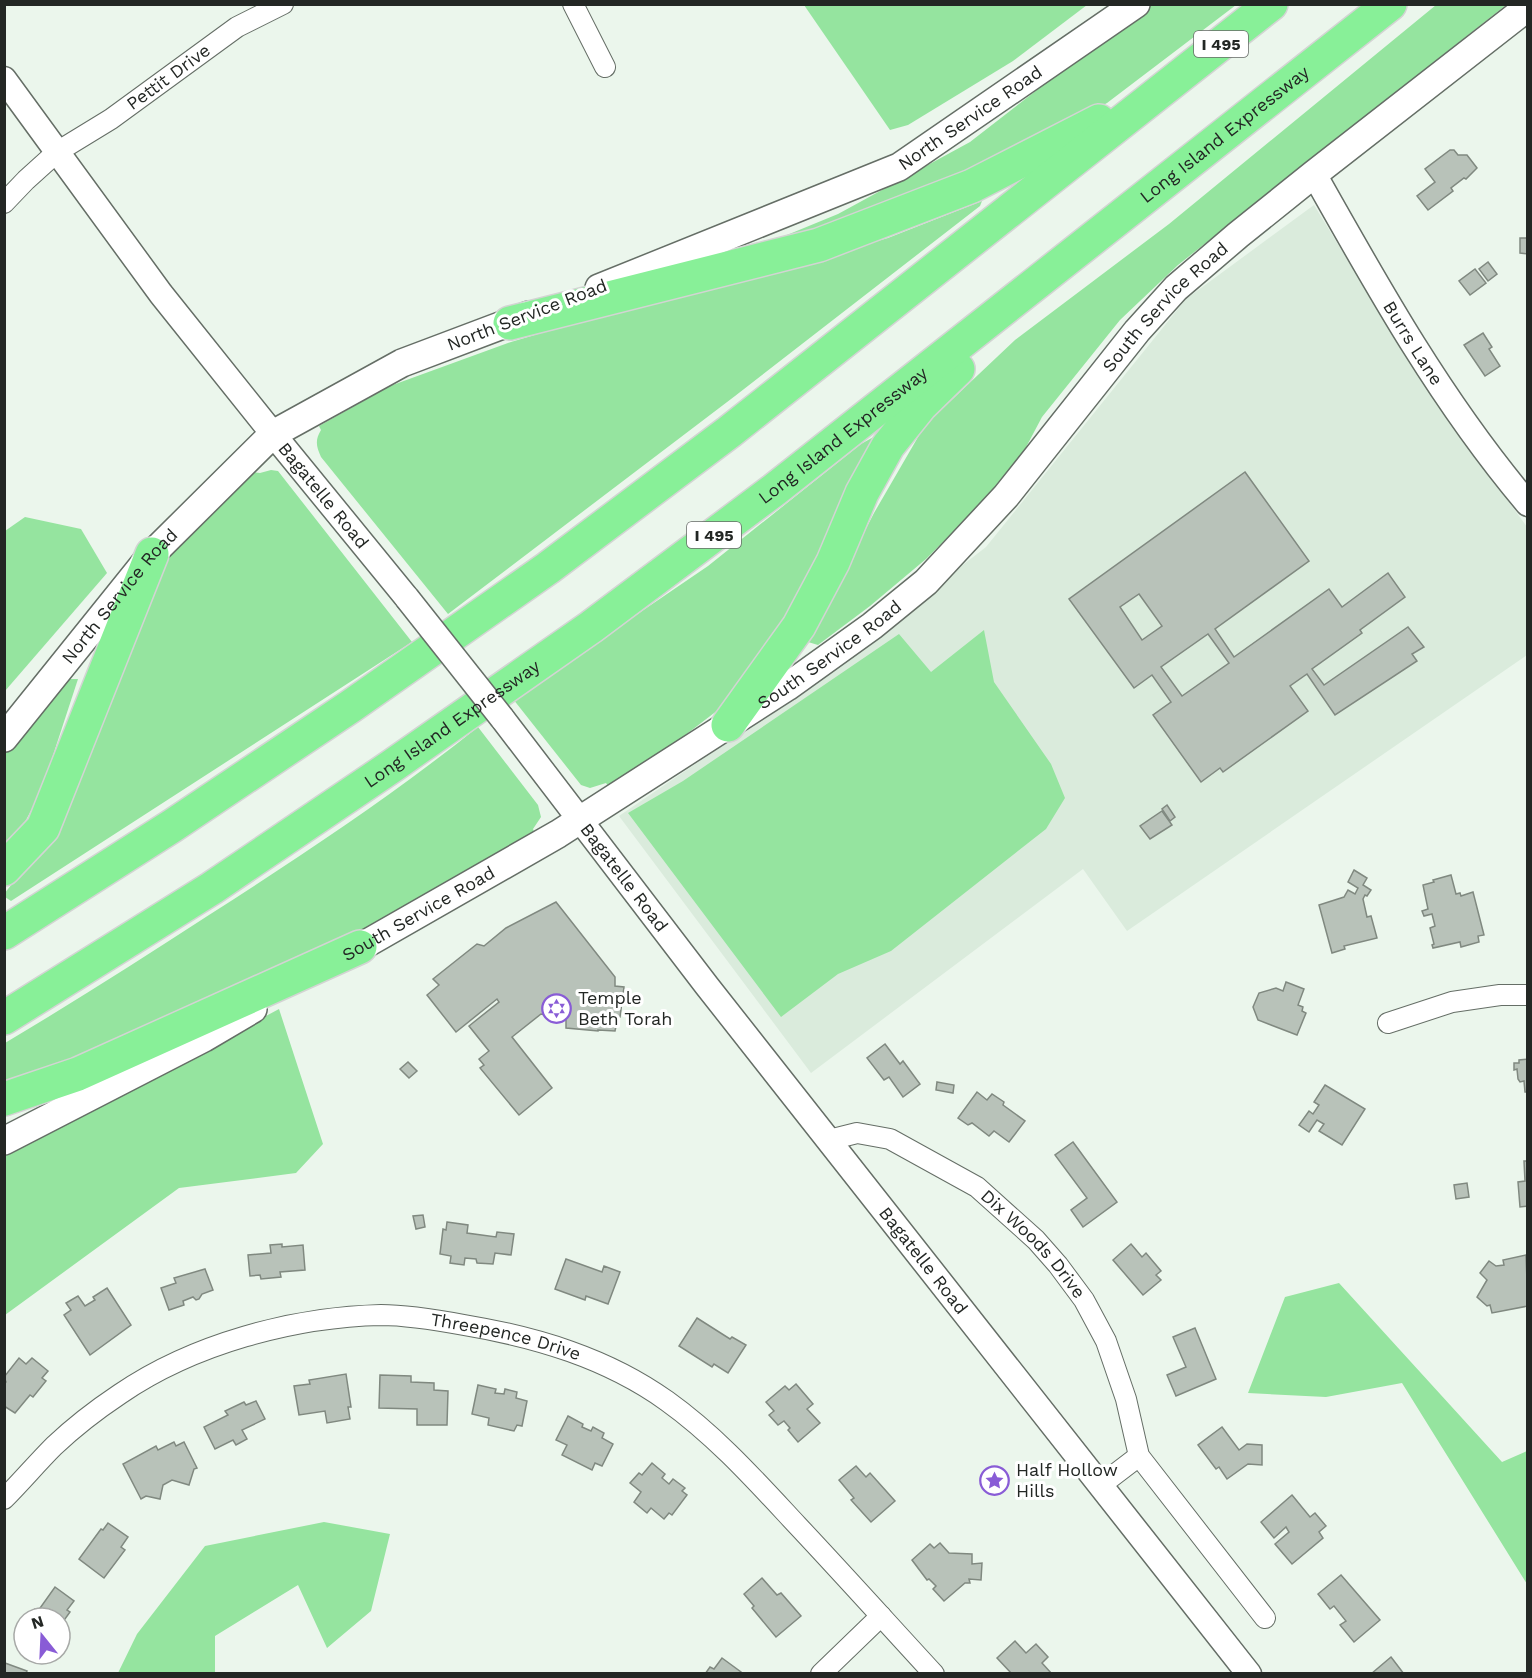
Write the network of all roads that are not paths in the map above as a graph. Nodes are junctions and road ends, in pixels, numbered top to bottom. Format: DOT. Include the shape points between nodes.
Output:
graph roads {
  1 [pos="283,4"];
  2 [pos="573,4"];
  3 [pos="1136,4"];
  4 [pos="1271,4"];
  5 [pos="1390,4"];
  6 [pos="1527,7"];
  7 [pos="605,67"];
  8 [pos="4,79"];
  9 [pos="1170,84"];
  10 [pos="1216,142"];
  11 [pos="57,152"];
  12 [pos="1314,174"];
  13 [pos="4,203"];
  14 [pos="510,322"];
  15 [pos="273,435"];
  16 [pos="1527,504"];
  17 [pos="152,554"];
  18 [pos="728,725"];
  19 [pos="4,738"];
  20 [pos="581,820"];
  21 [pos="4,869"];
  22 [pos="4,933"];
  23 [pos="360,947"];
  24 [pos="1527,995"];
  25 [pos="4,1018"];
  26 [pos="1388,1023"];
  27 [pos="4,1099"];
  28 [pos="829,1140"];
  29 [pos="4,1141"];
  30 [pos="1139,1456"];
  31 [pos="1101,1485"];
  32 [pos="4,1499"];
  33 [pos="881,1616"];
  34 [pos="1265,1618"];
  35 [pos="821,1674"];
  36 [pos="934,1674"];
  37 [pos="1249,1674"];
  1 -- 11 [label="street, Pettit Drive" via="237,27 111,119"];
  2 -- 7 [label="street"];
  3 -- 14 [label="main road, North Service Road" via="899,167"];
  4 -- 9 [label="highway, I 495"];
  5 -- 10 [label="highway, Long Island Expressway / I 495"];
  6 -- 12 [label="main road, South Service Road"];
  8 -- 11 [label="street, Bagatelle Road"];
  9 -- 14 [label="highway" via="972,186 819,245"];
  9 -- 22 [label="highway, I 495" via="729,432 548,568 172,826"];
  10 -- 18 [label="highway" via="921,405 888,446 862,493 833,562 799,626"];
  10 -- 25 [label="highway, Long Island Expressway / I 495" via="774,490 591,627 212,888"];
  11 -- 13 [label="street, Pettit Drive"];
  11 -- 15 [label="street, Bagatelle Road" via="161,294"];
  12 -- 16 [label="street, Burrs Lane" via="1392,310 1467,426"];
  12 -- 18 [label="main road, South Service Road" via="1176,288 1006,496 926,582 853,640"];
  14 -- 15 [label="main road, North Service Road" via="402,363"];
  15 -- 17 [label="main road, North Service Road"];
  15 -- 20 [label="street, Bagatelle Road, bridge"];
  17 -- 19 [label="main road, North Service Road"];
  17 -- 21 [label="highway" via="43,828"];
  18 -- 20 [label="main road, South Service Road"];
  20 -- 23 [label="main road, South Service Road"];
  20 -- 28 [label="street, Bagatelle Road"];
  23 -- 27 [label="highway" via="78,1074"];
  23 -- 29 [label="main road, South Service Road" via="204,1038"];
  24 -- 26 [label="street" via="1452,1002"];
  28 -- 30 [label="street, Dix Woods Drive" via="857,1133 890,1139 977,1187 1036,1240 1084,1300 1106,1341 1126,1399"];
  28 -- 31 [label="street, Bagatelle Road"];
  30 -- 31 [label="street"];
  30 -- 34 [label="street, Dix Woods Drive"];
  31 -- 37 [label="street, Bagatelle Road"];
  32 -- 33 [label="street, Threepence Drive" via="56,1445 121,1393 220,1344 318,1321 381,1315 439,1320 550,1344 618,1370 667,1401 730,1454"];
  33 -- 35 [label="street"];
  33 -- 36 [label="street, Threepence Drive"];
}
